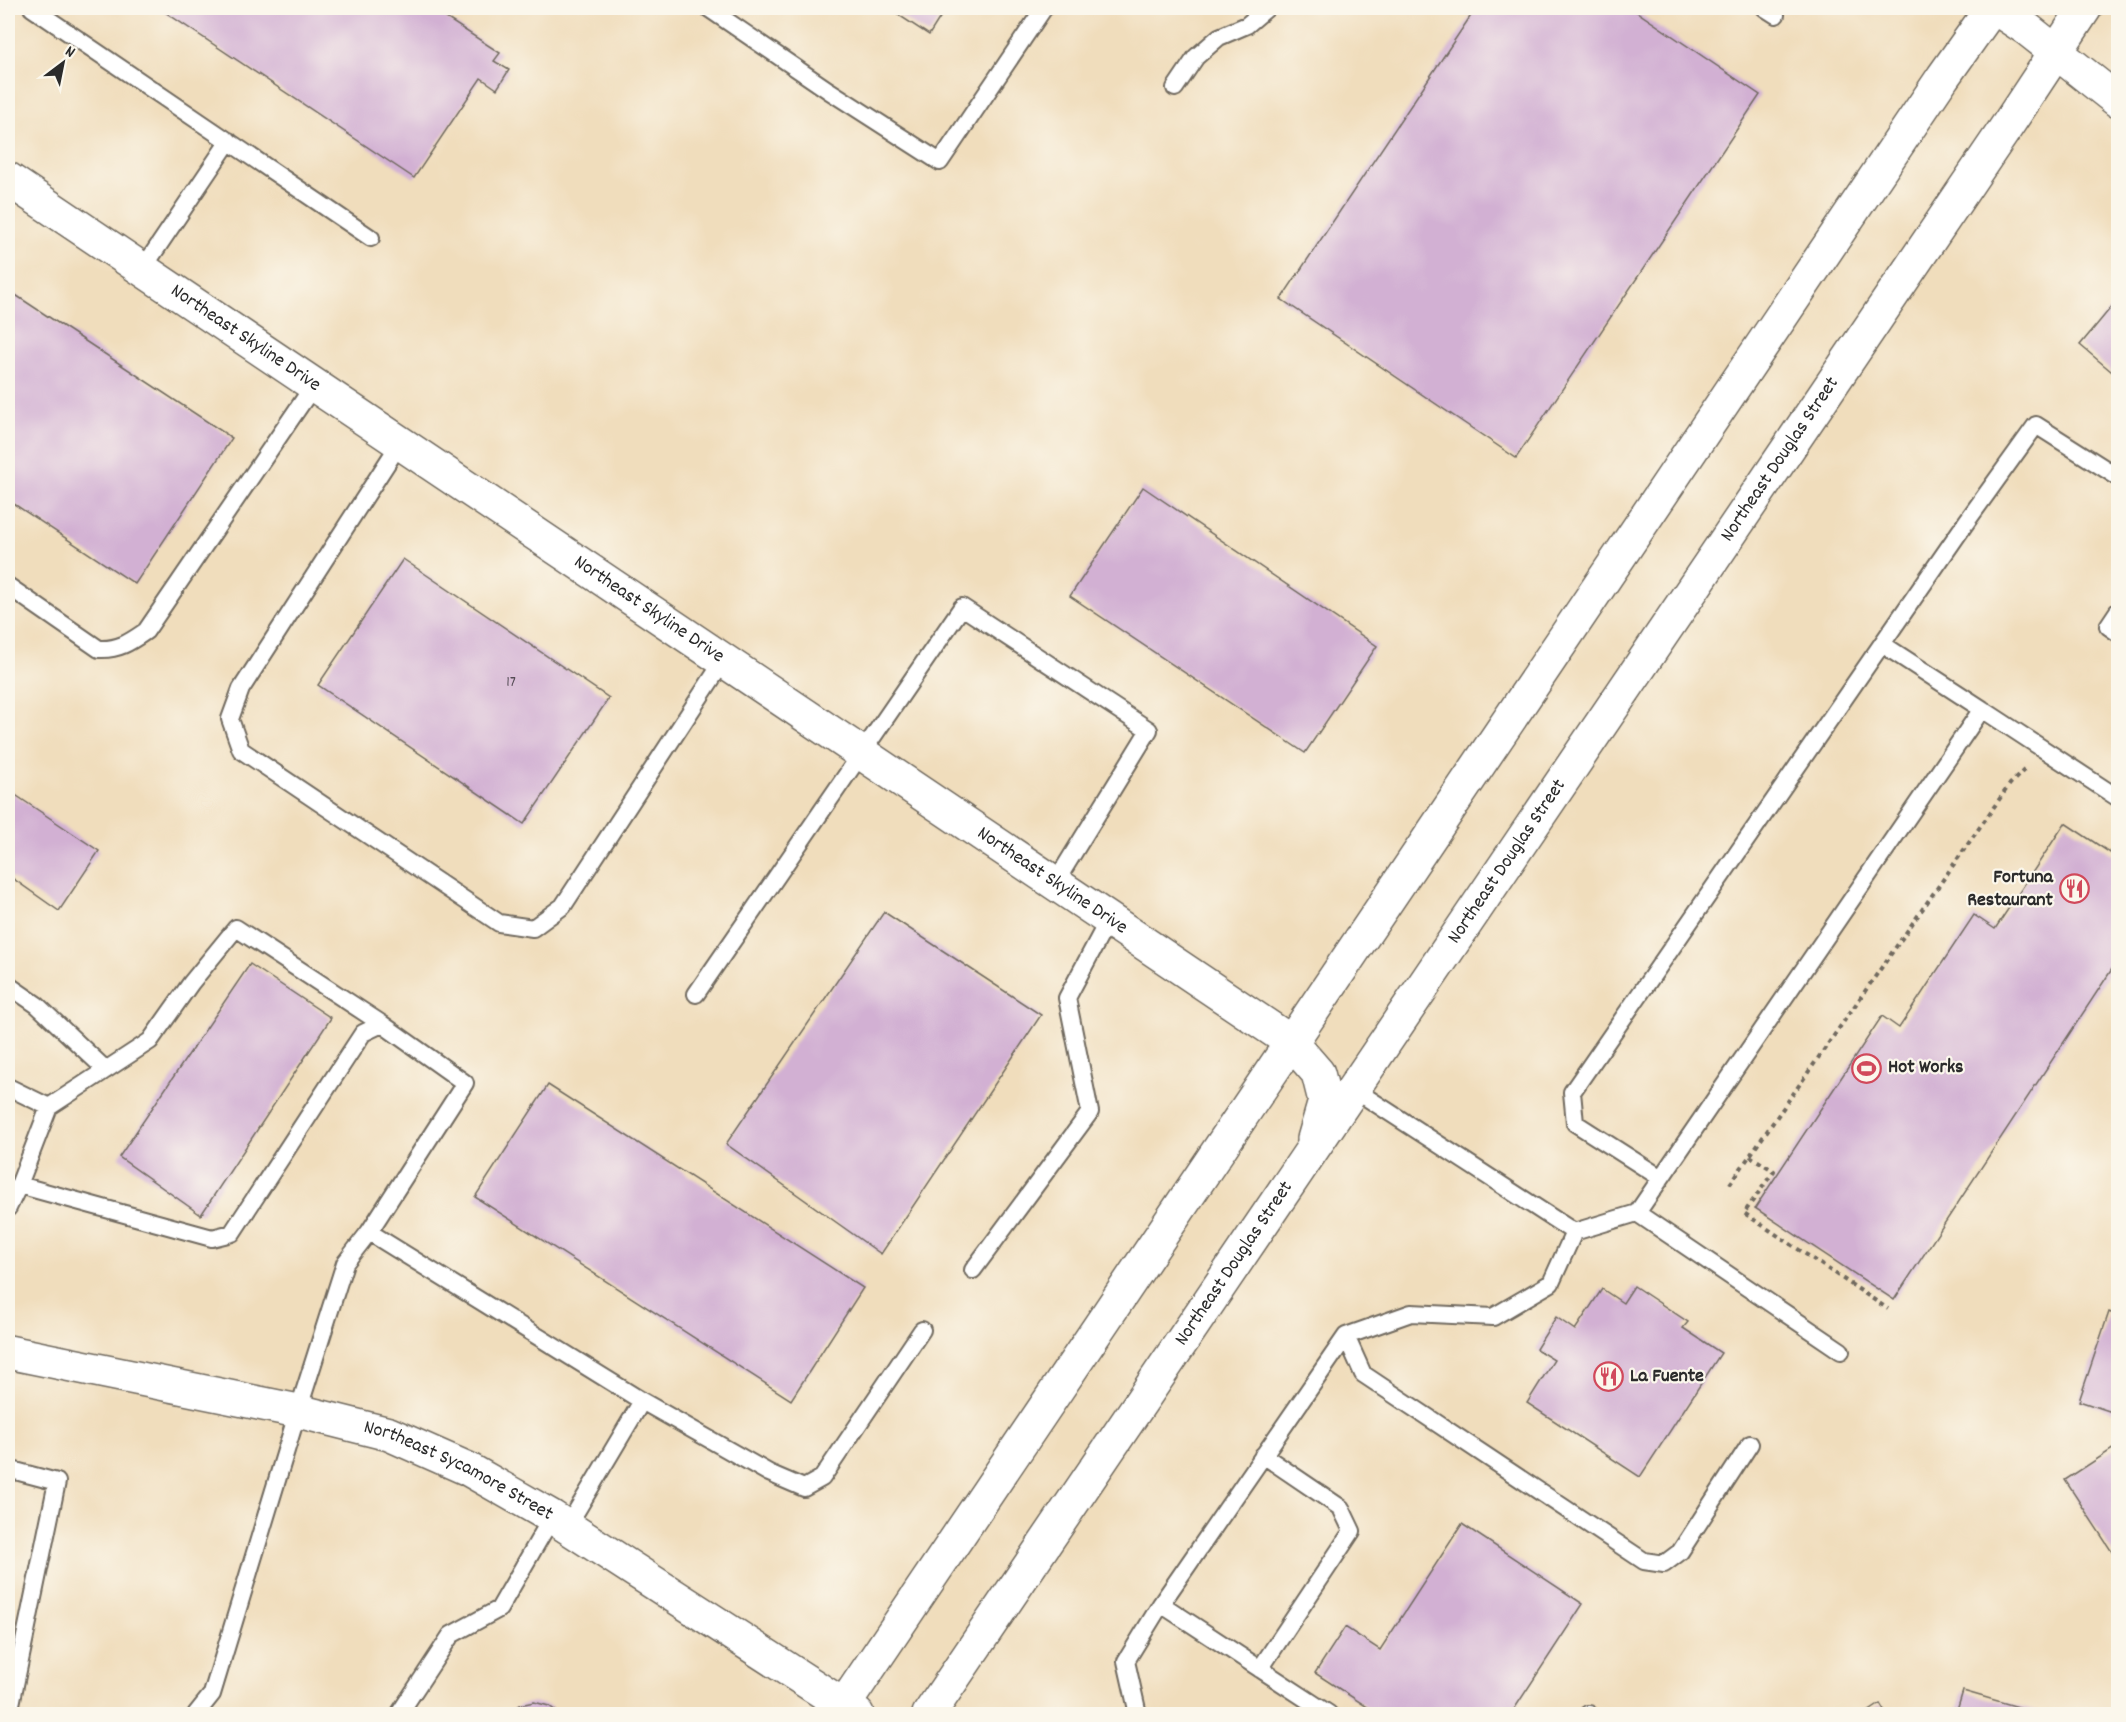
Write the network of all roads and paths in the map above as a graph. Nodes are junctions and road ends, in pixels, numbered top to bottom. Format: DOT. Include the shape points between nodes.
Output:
graph roads {
  1 [pos="32,8"];
  2 [pos="708,8"];
  3 [pos="1044,8"];
  4 [pos="1267,8"];
  5 [pos="1994,8"];
  6 [pos="2085,8"];
  7 [pos="2055,51"];
  8 [pos="1175,88"];
  9 [pos="2118,101"];
  10 [pos="229,141"];
  11 [pos="8,179"];
  12 [pos="371,238"];
  13 [pos="142,270"];
  14 [pos="314,385"];
  15 [pos="400,443"];
  16 [pos="2118,477"];
  17 [pos="8,586"];
  18 [pos="2118,611"];
  19 [pos="2118,633"];
  20 [pos="1881,644"];
  21 [pos="724,660"];
  22 [pos="1982,709"];
  23 [pos="862,754"];
  24 [pos="2050,754"];
  25 [pos="2118,798"];
  26 [pos="1055,883"];
  27 [pos="1109,920"];
  28 [pos="8,985"];
  29 [pos="696,994"];
  30 [pos="382,1024"];
  31 [pos="1291,1042"];
  32 [pos="106,1070"];
  33 [pos="8,1088"];
  34 [pos="1355,1090"];
  35 [pos="49,1107"];
  36 [pos="1750,1156"];
  37 [pos="1309,1158"];
  38 [pos="1661,1178"];
  39 [pos="1730,1184"];
  40 [pos="19,1185"];
  41 [pos="8,1208"];
  42 [pos="1637,1213"];
  43 [pos="369,1232"];
  44 [pos="1574,1232"];
  45 [pos="973,1270"];
  46 [pos="1888,1309"];
  47 [pos="922,1330"];
  48 [pos="1346,1336"];
  49 [pos="1841,1351"];
  50 [pos="8,1352"];
  51 [pos="642,1401"];
  52 [pos="298,1411"];
  53 [pos="1750,1444"];
  54 [pos="1263,1455"];
  55 [pos="8,1469"];
  56 [pos="559,1522"];
  57 [pos="1161,1604"];
  58 [pos="1260,1669"];
  59 [pos="846,1712"];
  60 [pos="9,1714"];
  61 [pos="196,1714"];
  62 [pos="399,1714"];
  63 [pos="929,1714"];
  64 [pos="1138,1714"];
  65 [pos="1329,1714"];
  1 -- 10 [label="lane"];
  2 -- 3 [label="lane" via="940,162"];
  4 -- 8 [label="lane" via="1247,25 1219,37 1196,57"];
  5 -- 7 [label="main road"];
  5 -- 31 [label="main road"];
  6 -- 7 [label="main road, Northeast Douglas Street"];
  7 -- 9 [label="main road"];
  7 -- 34 [label="main road, Northeast Douglas Street"];
  10 -- 12 [label="lane"];
  10 -- 13 [label="lane"];
  11 -- 13 [label="main road, Northeast Skyline Drive"];
  13 -- 14 [label="main road, Northeast Skyline Drive"];
  14 -- 15 [label="main road, Northeast Skyline Drive"];
  14 -- 17 [label="lane" via="146,631 126,645 99,649"];
  15 -- 21 [label="main road, Northeast Skyline Drive"];
  15 -- 21 [label="lane" via="241,689 230,719 241,750 250,757 499,923 533,928 562,906"];
  16 -- 20 [label="lane" via="2036,425"];
  18 -- 19 [label="lane" via="2108,626"];
  20 -- 22 [label="lane"];
  20 -- 38 [label="lane" via="1572,1092 1575,1123"];
  21 -- 23 [label="main road, Northeast Skyline Drive"];
  22 -- 24 [label="lane"];
  22 -- 38 [label="lane"];
  23 -- 26 [label="main road, Northeast Skyline Drive"];
  23 -- 26 [label="lane" via="962,607 1149,729"];
  23 -- 29 [label="lane"];
  24 -- 25 [label="lane"];
  24 -- 36 [label="path" via="2027,767 2010,784"];
  26 -- 27 [label="main road, Northeast Skyline Drive"];
  27 -- 31 [label="main road, Northeast Skyline Drive"];
  27 -- 45 [label="lane" via="1067,998 1090,1112"];
  28 -- 32 [label="lane" via="37,1005"];
  30 -- 32 [label="lane" via="236,928 150,1041"];
  30 -- 40 [label="lane" via="363,1033 232,1233 212,1238"];
  30 -- 43 [label="lane" via="465,1083"];
  31 -- 37 [label="main road, Northeast Skyline Drive" via="1318,1073 1325,1101"];
  31 -- 59 [label="main road"];
  32 -- 35 [label="lane"];
  33 -- 35 [label="lane"];
  34 -- 37 [label="main road, Northeast Douglas Street"];
  34 -- 44 [label="lane"];
  35 -- 40 [label="lane"];
  36 -- 39 [label="path"];
  36 -- 46 [label="path" via="1774,1171 1744,1213"];
  37 -- 63 [label="main road, Northeast Douglas Street"];
  38 -- 42 [label="lane"];
  40 -- 41 [label="lane"];
  42 -- 44 [label="lane"];
  42 -- 49 [label="lane"];
  43 -- 51 [label="lane"];
  43 -- 52 [label="lane" via="345,1263"];
  44 -- 48 [label="lane" via="1551,1283 1493,1317 1411,1313"];
  47 -- 51 [label="lane" via="822,1478 804,1488 769,1473"];
  48 -- 53 [label="lane" via="1363,1374 1644,1561 1664,1564 1680,1552"];
  48 -- 54 [label="lane"];
  50 -- 52 [label="main road, Northeast Sycamore Street"];
  51 -- 56 [label="lane"];
  52 -- 56 [label="main road, Northeast Sycamore Street" via="389,1434 468,1469"];
  52 -- 61 [label="lane" via="212,1694"];
  54 -- 57 [label="lane"];
  54 -- 58 [label="lane" via="1341,1508 1352,1531"];
  55 -- 60 [label="lane" via="57,1482"];
  56 -- 59 [label="main road, Northeast Sycamore Street"];
  56 -- 62 [label="lane" via="499,1609 451,1635"];
  57 -- 58 [label="lane"];
  57 -- 64 [label="lane" via="1126,1661"];
  58 -- 65 [label="lane"];
}
